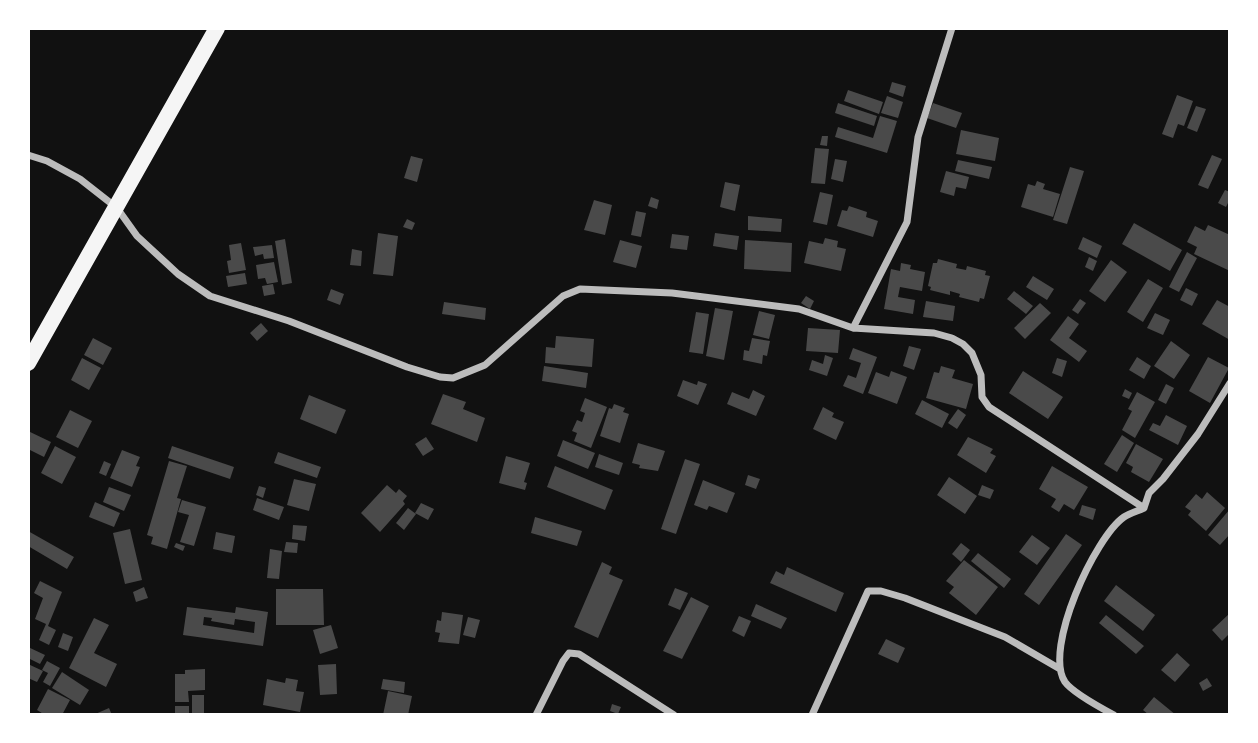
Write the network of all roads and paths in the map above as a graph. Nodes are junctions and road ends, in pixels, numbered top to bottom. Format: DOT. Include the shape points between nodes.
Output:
graph roads {
  1 [pos="217,28"];
  2 [pos="951,28"];
  3 [pos="28,155"];
  4 [pos="117,208"];
  5 [pos="853,328"];
  6 [pos="28,363"];
  7 [pos="1230,383"];
  8 [pos="1144,508"];
  9 [pos="1059,669"];
  10 [pos="536,715"];
  11 [pos="674,715"];
  12 [pos="812,715"];
  13 [pos="1114,715"];
  1 -- 4 [label="main road"];
  2 -- 5 [label="street" via="918,137 906,222"];
  3 -- 4 [label="street" via="80,179"];
  4 -- 5 [label="street" via="137,236 210,296 440,377 460,376 485,365 563,296 580,289 672,293 799,309"];
  4 -- 6 [label="main road"];
  5 -- 8 [label="street" via="934,333 963,344 982,374 982,397 989,407"];
  7 -- 8 [label="street" via="1198,434 1149,493"];
  8 -- 9 [label="street" via="1124,518 1102,543 1072,601 1060,644"];
  9 -- 12 [label="street" via="1004,637 905,598 869,592"];
  9 -- 13 [label="street" via="1066,683"];
  10 -- 11 [label="street" via="569,653 579,654"];
}
